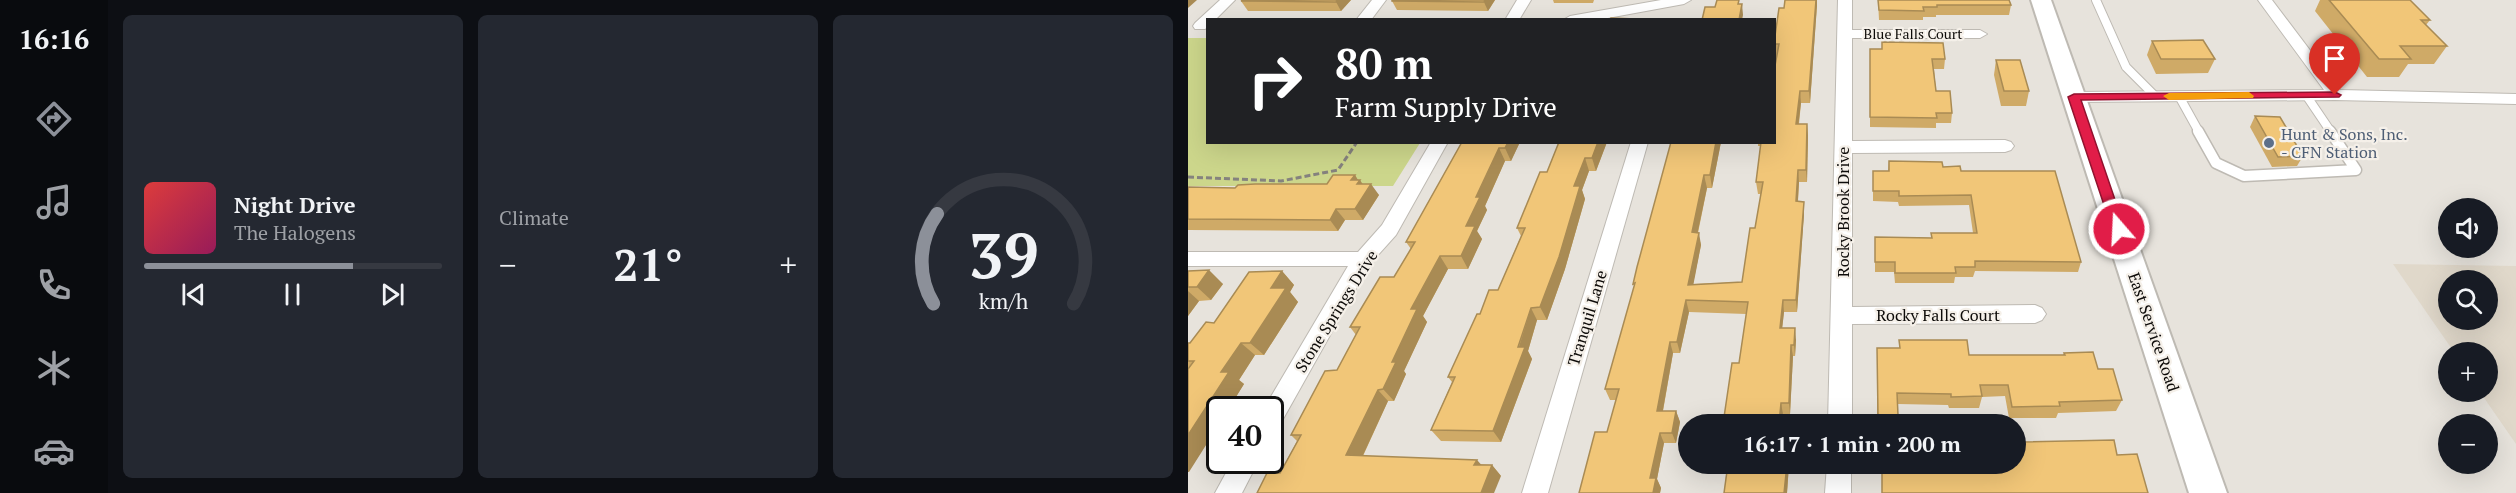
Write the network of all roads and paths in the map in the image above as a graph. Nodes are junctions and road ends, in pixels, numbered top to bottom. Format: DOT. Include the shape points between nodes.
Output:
graph roads {
  1 [pos="1228,0"];
  2 [pos="1379,0"];
  3 [pos="1524,0"];
  4 [pos="1682,0"];
  5 [pos="1845,0"];
  6 [pos="2041,0"];
  7 [pos="2096,0"];
  8 [pos="2265,0"];
  9 [pos="1207,18"];
  10 [pos="1365,18"];
  11 [pos="1513,18"];
  12 [pos="1584,18"];
  13 [pos="1677,18"];
  14 [pos="1845,34"];
  15 [pos="1980,34"];
  16 [pos="2306,95"];
  17 [pos="2335,95"];
  18 [pos="2155,96"];
  19 [pos="2179,96"];
  20 [pos="2074,97"];
  21 [pos="2516,99"];
  22 [pos="1356,144"];
  23 [pos="1439,144"];
  24 [pos="1639,144"];
  25 [pos="2005,146"];
  26 [pos="1843,147"];
  27 [pos="1188,177"];
  28 [pos="1188,259"];
  29 [pos="1363,260"];
  30 [pos="2035,314"];
  31 [pos="1842,316"];
  32 [pos="1284,396"];
  33 [pos="1840,414"];
  34 [pos="1239,474"];
  35 [pos="1839,474"];
  36 [pos="1228,493"];
  37 [pos="1535,493"];
  38 [pos="1838,493"];
  39 [pos="2208,493"];
  1 -- 9 [label="street"];
  2 -- 10 [label="street"];
  3 -- 11 [label="street"];
  4 -- 12 [label="street"];
  4 -- 13 [label="street"];
  5 -- 14 [label="street, Rocky Brook Drive"];
  6 -- 20 [label="street, East Service Road"];
  7 -- 18 [label="lane" via="2126,67"];
  8 -- 17 [label="street"];
  14 -- 15 [label="street, Blue Falls Court"];
  14 -- 26 [label="street, Rocky Brook Drive"];
  16 -- 17 [label="street"];
  16 -- 19 [label="street"];
  16 -- 19 [label="lane" via="2356,170 2244,176 2216,163"];
  17 -- 21 [label="street"];
  18 -- 19 [label="street"];
  18 -- 20 [label="street"];
  20 -- 39 [label="street, East Service Road"];
  22 -- 27 [label="path" via="1338,170 1310,177 1281,181"];
  23 -- 29 [label="street, Stone Springs Drive" via="1389,230"];
  24 -- 37 [label="street, Tranquil Lane"];
  25 -- 26 [label="street"];
  26 -- 31 [label="street, Rocky Brook Drive"];
  28 -- 29 [label="street"];
  29 -- 32 [label="street, Stone Springs Drive"];
  30 -- 31 [label="street, Rocky Falls Court"];
  31 -- 33 [label="street, Rocky Brook Drive"];
  34 -- 36 [label="street"];
  35 -- 38 [label="street"];
}
